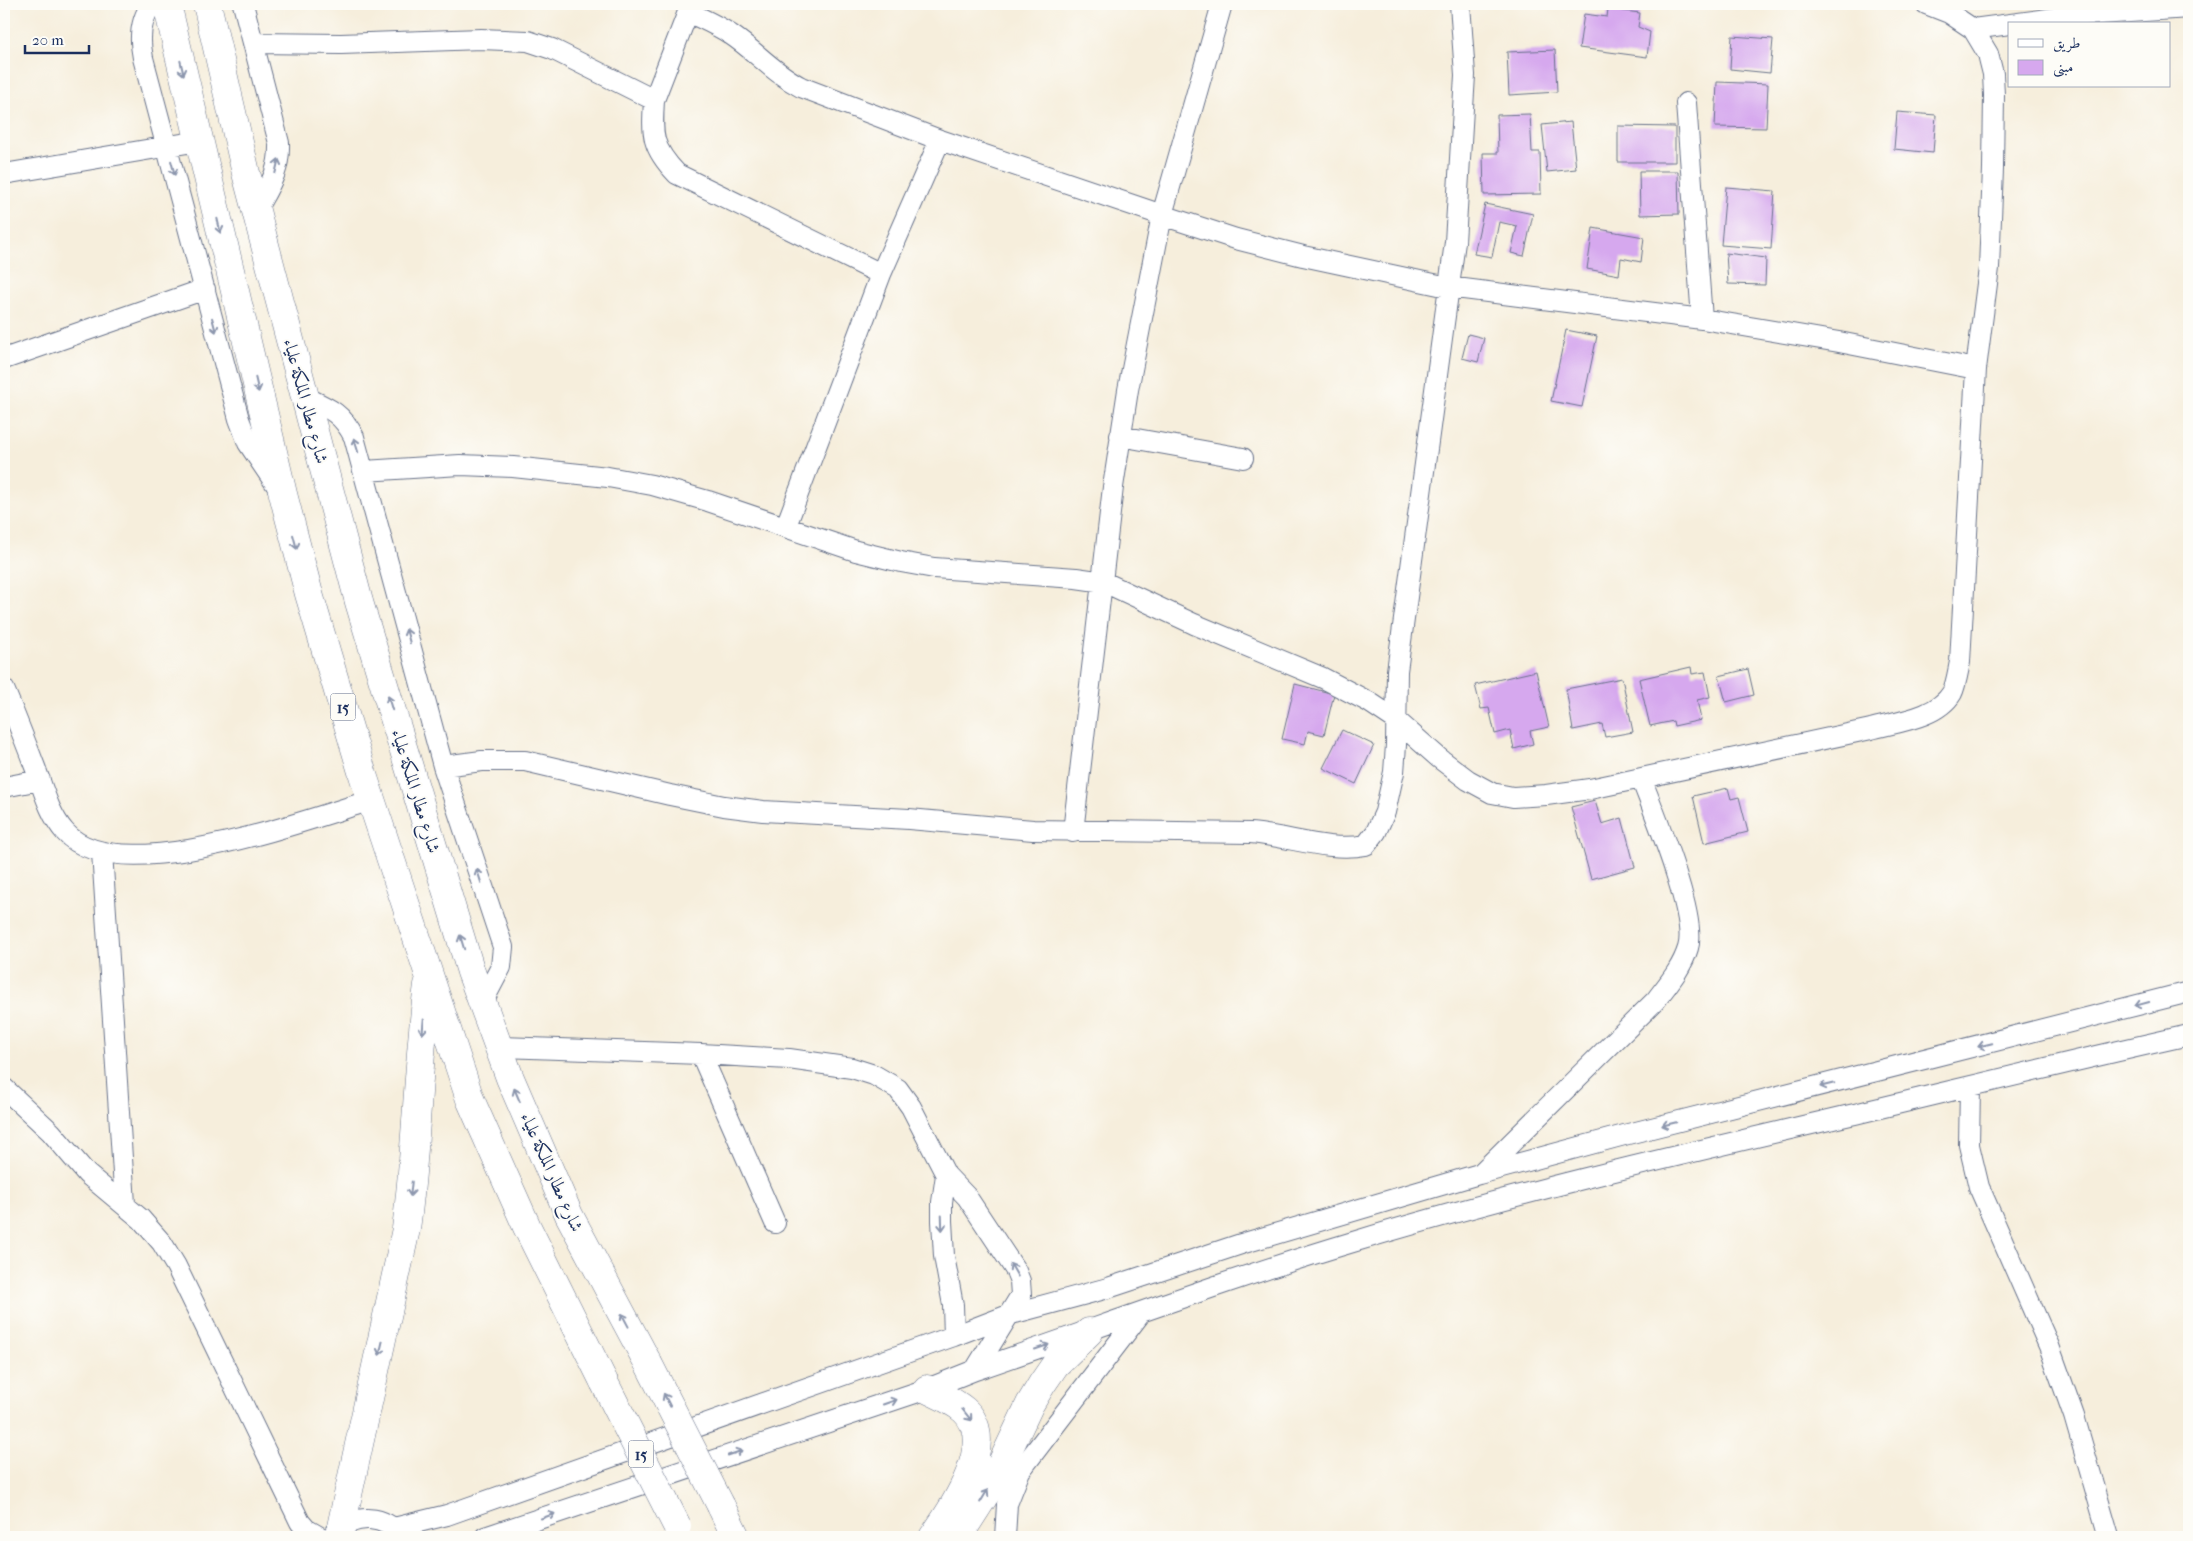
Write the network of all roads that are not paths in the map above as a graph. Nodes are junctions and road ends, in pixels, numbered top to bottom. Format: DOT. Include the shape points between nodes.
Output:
graph roads {
  1 [pos="152,4"];
  2 [pos="167,4"];
  3 [pos="207,4"];
  4 [pos="243,4"];
  5 [pos="1222,4"];
  6 [pos="1460,4"];
  7 [pos="1926,4"];
  8 [pos="680,8"];
  9 [pos="2189,8"];
  10 [pos="2025,22"];
  11 [pos="2008,24"];
  12 [pos="1973,29"];
  13 [pos="253,44"];
  14 [pos="654,100"];
  15 [pos="1686,103"];
  16 [pos="940,140"];
  17 [pos="199,141"];
  18 [pos="167,146"];
  19 [pos="4,174"];
  20 [pos="256,210"];
  21 [pos="1162,215"];
  22 [pos="881,274"];
  23 [pos="1448,287"];
  24 [pos="205,289"];
  25 [pos="1702,319"];
  26 [pos="4,359"];
  27 [pos="1976,369"];
  28 [pos="305,397"];
  29 [pos="1120,436"];
  30 [pos="1243,458"];
  31 [pos="364,471"];
  32 [pos="283,494"];
  33 [pos="786,526"];
  34 [pos="1104,582"];
  35 [pos="4,689"];
  36 [pos="1396,720"];
  37 [pos="443,766"];
  38 [pos="1641,778"];
  39 [pos="40,780"];
  40 [pos="4,787"];
  41 [pos="372,800"];
  42 [pos="1073,832"];
  43 [pos="102,852"];
  44 [pos="429,978"];
  45 [pos="2189,992"];
  46 [pos="482,1003"];
  47 [pos="2189,1035"];
  48 [pos="499,1048"];
  49 [pos="702,1054"];
  50 [pos="1970,1087"];
  51 [pos="4,1088"];
  52 [pos="1479,1174"];
  53 [pos="946,1175"];
  54 [pos="125,1204"];
  55 [pos="775,1224"];
  56 [pos="1141,1313"];
  57 [pos="1011,1314"];
  58 [pos="1088,1332"];
  59 [pos="954,1336"];
  60 [pos="975,1370"];
  61 [pos="927,1389"];
  62 [pos="398,1532"];
  63 [pos="680,1532"];
  64 [pos="331,1534"];
  65 [pos="485,1537"];
  66 [pos="736,1537"];
  67 [pos="933,1537"];
  68 [pos="958,1537"];
  69 [pos="1006,1537"];
  70 [pos="2110,1537"];
  1 -- 18 [label="street" via="144,20 140,46"];
  2 -- 17 [label="highway, 15, one-way"];
  3 -- 20 [label="highway, شارع مطار الملكة علياء"];
  4 -- 13 [label="street"];
  5 -- 21 [label="street"];
  6 -- 23 [label="street" via="1465,75 1458,207"];
  7 -- 12 [label="street" via="1949,13"];
  8 -- 14 [label="street"];
  8 -- 16 [label="street" via="730,34 784,78 801,87"];
  9 -- 10 [label="street"];
  11 -- 12 [label="street"];
  12 -- 27 [label="street" via="1988,54 1993,74 1995,115 1989,268"];
  13 -- 14 [label="street" via="481,39 528,41 552,49"];
  20 -- 13 [label="street, one-way" via="276,174 279,159 276,128"];
  14 -- 22 [label="street" via="656,148 677,174"];
  15 -- 25 [label="street"];
  16 -- 21 [label="street"];
  16 -- 22 [label="street"];
  17 -- 18 [label="street"];
  17 -- 32 [label="highway, 15, one-way"];
  18 -- 19 [label="street"];
  18 -- 24 [label="street, one-way"];
  20 -- 28 [label="highway, شارع مطار الملكة علياء"];
  21 -- 23 [label="street" via="1246,241"];
  21 -- 29 [label="street"];
  22 -- 33 [label="street"];
  23 -- 25 [label="street"];
  23 -- 36 [label="street" via="1402,626"];
  24 -- 26 [label="street"];
  24 -- 32 [label="street, one-way" via="248,443"];
  25 -- 27 [label="street"];
  27 -- 38 [label="street" via="1960,662 1952,693 1936,708 1903,720"];
  31 -- 28 [label="street, one-way" via="348,425 334,411"];
  46 -- 28 [label="highway, شارع مطار الملكة علياء, one-way" via="359,602"];
  29 -- 30 [label="street"];
  29 -- 34 [label="street"];
  31 -- 33 [label="street" via="460,465 608,476 661,487"];
  37 -- 31 [label="street, one-way"];
  32 -- 41 [label="highway, 15, one-way" via="311,603"];
  33 -- 34 [label="street" via="856,550 934,568"];
  34 -- 36 [label="street" via="1323,678 1370,702"];
  34 -- 42 [label="street"];
  35 -- 39 [label="street"];
  36 -- 38 [label="street" via="1439,758 1492,793 1513,797 1546,795"];
  36 -- 42 [label="street" via="1394,772 1385,812 1366,845 1339,847 1250,833"];
  37 -- 42 [label="street" via="482,761 525,761 745,809"];
  46 -- 37 [label="street, one-way" via="501,967 503,947"];
  38 -- 52 [label="street" via="1685,904 1690,931 1688,948 1677,972 1656,1000"];
  39 -- 40 [label="street"];
  39 -- 43 [label="street" via="52,812 65,832 79,844"];
  41 -- 43 [label="street" via="202,849 133,856"];
  41 -- 44 [label="highway, 15"];
  43 -- 54 [label="street"];
  44 -- 63 [label="highway, 15, bridge" via="470,1099 527,1227"];
  44 -- 64 [label="highway, one-way" via="406,1229"];
  45 -- 52 [label="street, one-way"];
  46 -- 48 [label="highway, شارع مطار الملكة علياء"];
  47 -- 50 [label="street" via="2072,1060"];
  48 -- 49 [label="street"];
  66 -- 48 [label="highway, شارع مطار الملكة علياء, one-way, bridge" via="569,1215"];
  49 -- 53 [label="street" via="832,1064 874,1075 898,1089 911,1107"];
  49 -- 55 [label="street"];
  50 -- 56 [label="street" via="1478,1207 1352,1242"];
  50 -- 70 [label="street" via="1969,1145 1979,1187 2050,1346"];
  51 -- 54 [label="street" via="52,1132 86,1174"];
  52 -- 57 [label="street" via="1241,1244 1108,1288"];
  57 -- 53 [label="street, one-way" via="1021,1295 1016,1271 967,1197"];
  53 -- 59 [label="street, one-way" via="942,1221"];
  54 -- 64 [label="street" via="162,1243 176,1266 300,1522 306,1529"];
  56 -- 58 [label="street"];
  56 -- 69 [label="street" via="1020,1471 1007,1504"];
  57 -- 59 [label="street"];
  57 -- 60 [label="street"];
  60 -- 58 [label="street, one-way"];
  68 -- 58 [label="highway, one-way" via="992,1484 1042,1384 1055,1365"];
  59 -- 62 [label="street"];
  60 -- 61 [label="street"];
  65 -- 61 [label="street, one-way"];
  61 -- 67 [label="highway, one-way" via="964,1410 977,1435 970,1472"];
  62 -- 64 [label="street" via="384,1522 362,1518"];
}
